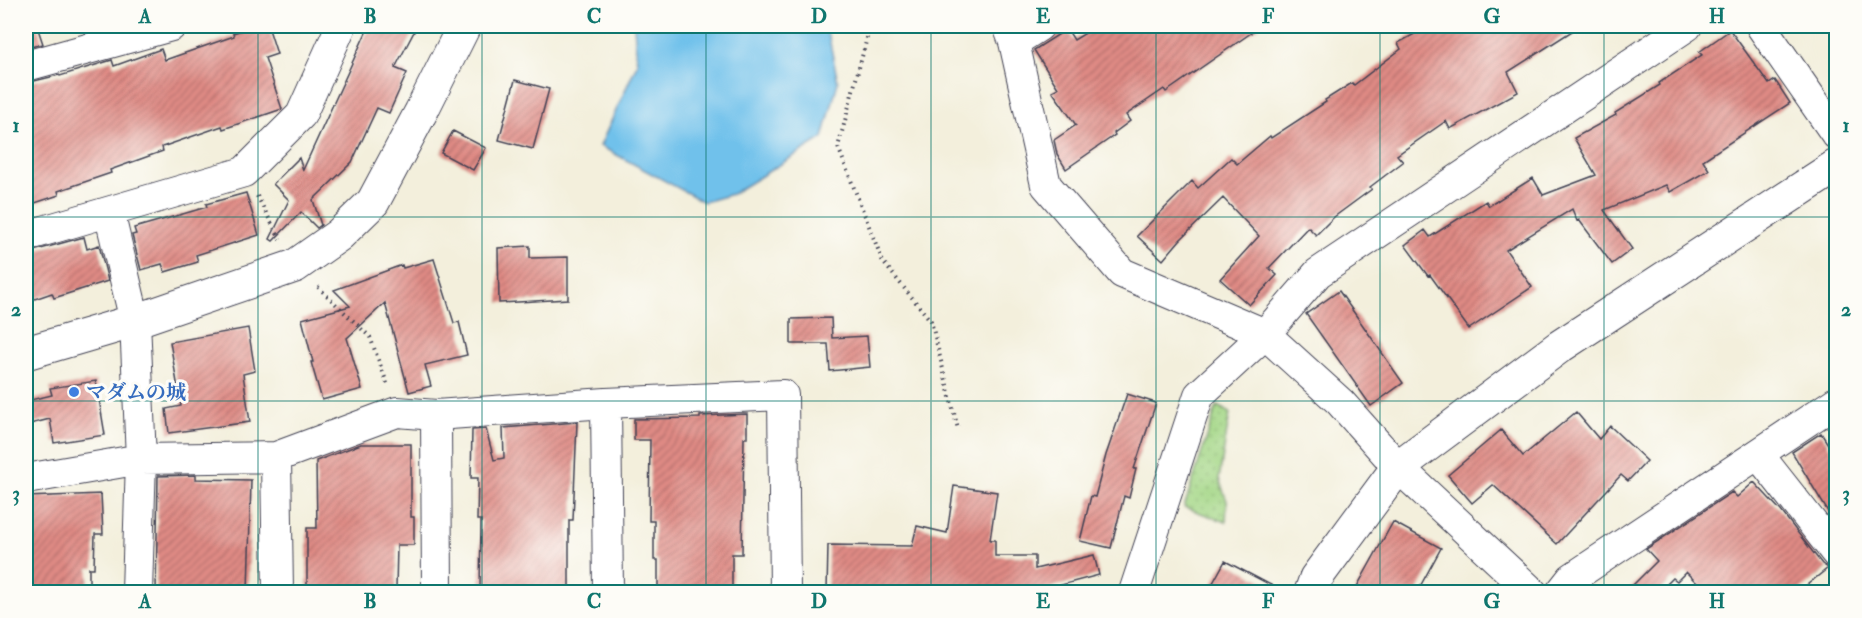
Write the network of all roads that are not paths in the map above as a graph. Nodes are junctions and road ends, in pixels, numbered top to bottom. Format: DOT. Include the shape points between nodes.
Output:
graph roads {
  1 [pos="171,26"];
  2 [pos="341,26"];
  3 [pos="464,26"];
  4 [pos="1039,26"];
  5 [pos="1687,26"];
  6 [pos="1761,26"];
  7 [pos="1011,34"];
  8 [pos="26,66"];
  9 [pos="1836,134"];
  10 [pos="1836,166"];
  11 [pos="109,212"];
  12 [pos="26,236"];
  13 [pos="135,321"];
  14 [pos="1264,334"];
  15 [pos="26,353"];
  16 [pos="1836,402"];
  17 [pos="606,403"];
  18 [pos="436,416"];
  19 [pos="1758,454"];
  20 [pos="276,458"];
  21 [pos="141,459"];
  22 [pos="1398,467"];
  23 [pos="26,479"];
  24 [pos="1836,553"];
  25 [pos="137,592"];
  26 [pos="278,592"];
  27 [pos="437,592"];
  28 [pos="608,592"];
  29 [pos="785,592"];
  30 [pos="1134,592"];
  31 [pos="1311,592"];
  32 [pos="1532,592"];
  33 [pos="1561,592"];
  1 -- 8 [label="street"];
  2 -- 11 [label="street" via="301,115 244,172"];
  3 -- 13 [label="street" via="372,202 339,235 295,266"];
  4 -- 7 [label="street"];
  5 -- 14 [label="street" via="1318,273"];
  6 -- 9 [label="street"];
  7 -- 14 [label="street" via="1046,185 1053,194 1122,273"];
  10 -- 22 [label="street" via="1559,347"];
  11 -- 12 [label="street"];
  11 -- 13 [label="street"];
  13 -- 15 [label="street"];
  13 -- 21 [label="street"];
  14 -- 22 [label="street" via="1340,402"];
  14 -- 30 [label="street" via="1199,395"];
  16 -- 19 [label="street"];
  17 -- 18 [label="street"];
  17 -- 28 [label="street"];
  17 -- 29 [label="street" via="783,395"];
  18 -- 20 [label="street" via="397,412"];
  18 -- 27 [label="street"];
  19 -- 24 [label="street"];
  19 -- 33 [label="street" via="1572,578"];
  20 -- 21 [label="street"];
  20 -- 26 [label="street"];
  21 -- 23 [label="street"];
  21 -- 25 [label="street"];
  22 -- 31 [label="street" via="1316,578"];
  22 -- 32 [label="street"];
}
